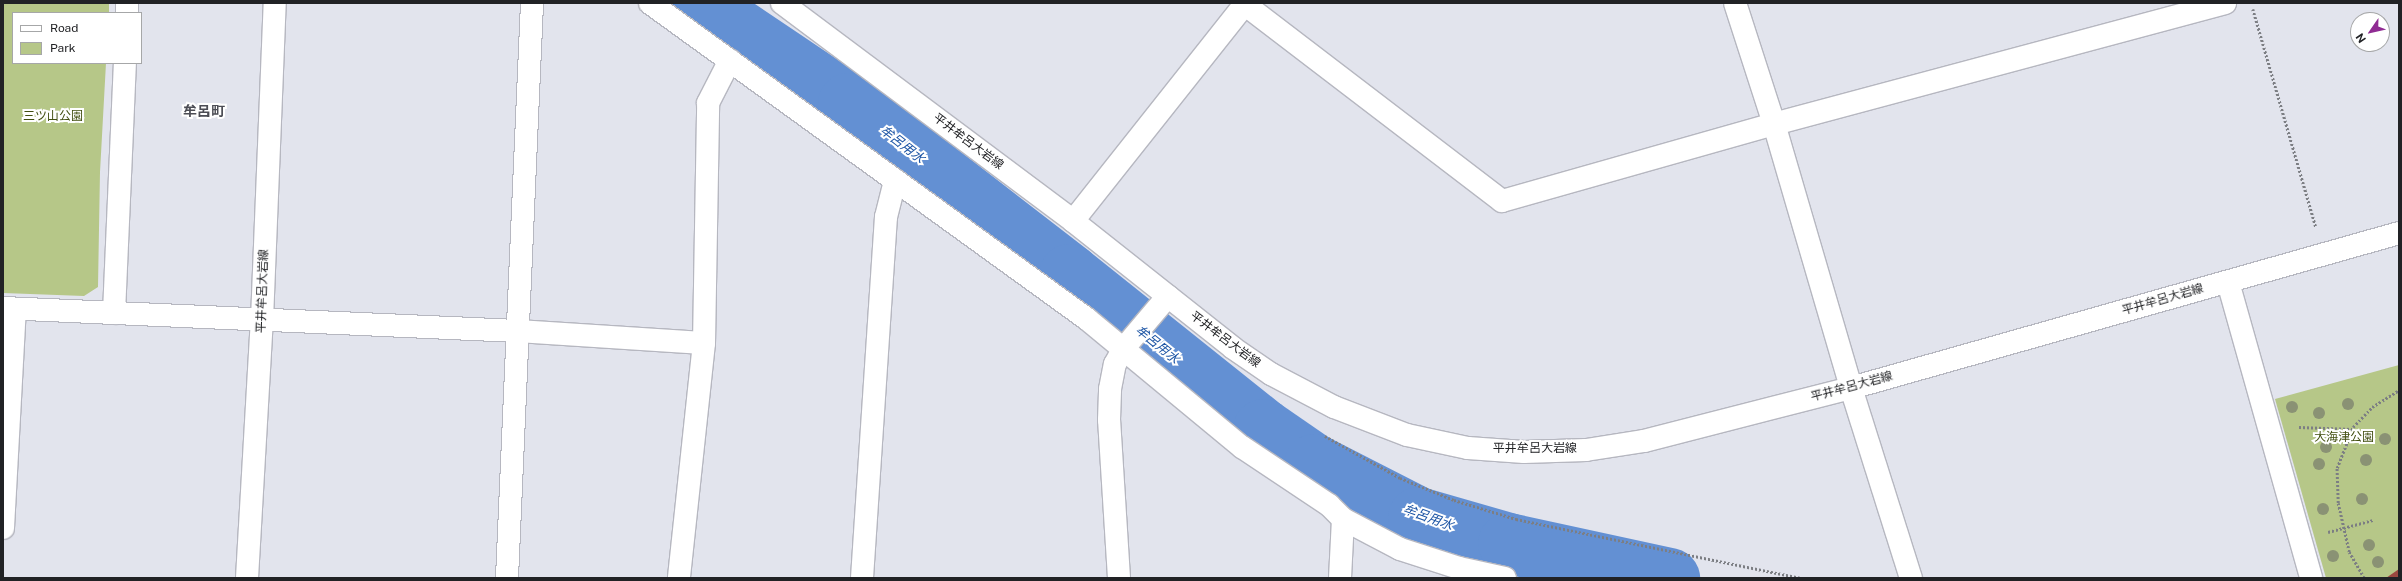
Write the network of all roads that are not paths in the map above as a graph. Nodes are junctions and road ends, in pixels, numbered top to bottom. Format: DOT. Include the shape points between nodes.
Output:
graph roads {
  1 [pos="275,3"];
  2 [pos="532,3"];
  3 [pos="650,3"];
  4 [pos="782,3"];
  5 [pos="1244,3"];
  6 [pos="1734,3"];
  7 [pos="2225,3"];
  8 [pos="730,60"];
  9 [pos="125,64"];
  10 [pos="1774,124"];
  11 [pos="895,180"];
  12 [pos="1073,221"];
  13 [pos="2399,233"];
  14 [pos="2228,282"];
  15 [pos="1168,296"];
  16 [pos="9,309"];
  17 [pos="114,313"];
  18 [pos="262,320"];
  19 [pos="517,331"];
  20 [pos="704,344"];
  21 [pos="1126,344"];
  22 [pos="1851,388"];
  23 [pos="1343,519"];
  24 [pos="3,528"];
  25 [pos="247,578"];
  26 [pos="507,578"];
  27 [pos="679,578"];
  28 [pos="862,578"];
  29 [pos="1119,578"];
  30 [pos="1340,578"];
  31 [pos="1505,578"];
  32 [pos="1911,578"];
  33 [pos="2311,578"];
  1 -- 18 [label="street, 平井牟呂大岩線"];
  2 -- 19 [label="street"];
  3 -- 8 [label="street"];
  4 -- 12 [label="street, 平井牟呂大岩線"];
  5 -- 10 [label="street" via="1502,201"];
  5 -- 12 [label="street"];
  6 -- 10 [label="street"];
  7 -- 10 [label="street"];
  8 -- 11 [label="street"];
  8 -- 20 [label="street" via="708,103"];
  9 -- 17 [label="street"];
  10 -- 22 [label="street"];
  11 -- 21 [label="street"];
  11 -- 28 [label="street" via="886,217"];
  12 -- 15 [label="street, 平井牟呂大岩線"];
  13 -- 14 [label="street, 平井牟呂大岩線"];
  14 -- 22 [label="street, 平井牟呂大岩線"];
  14 -- 33 [label="street"];
  15 -- 21 [label="street"];
  15 -- 22 [label="street, 平井牟呂大岩線" via="1271,374 1334,407 1407,435 1468,448 1532,452 1586,450 1644,441"];
  16 -- 17 [label="street"];
  16 -- 24 [label="street"];
  17 -- 18 [label="street"];
  18 -- 19 [label="street"];
  18 -- 25 [label="street, 平井牟呂大岩線"];
  19 -- 20 [label="street"];
  19 -- 26 [label="street"];
  20 -- 27 [label="street"];
  21 -- 23 [label="street" via="1242,447 1329,505"];
  21 -- 29 [label="street" via="1115,364 1110,389 1109,420"];
  22 -- 32 [label="street"];
  23 -- 30 [label="street"];
  23 -- 31 [label="street" via="1400,549 1459,568"];
}
